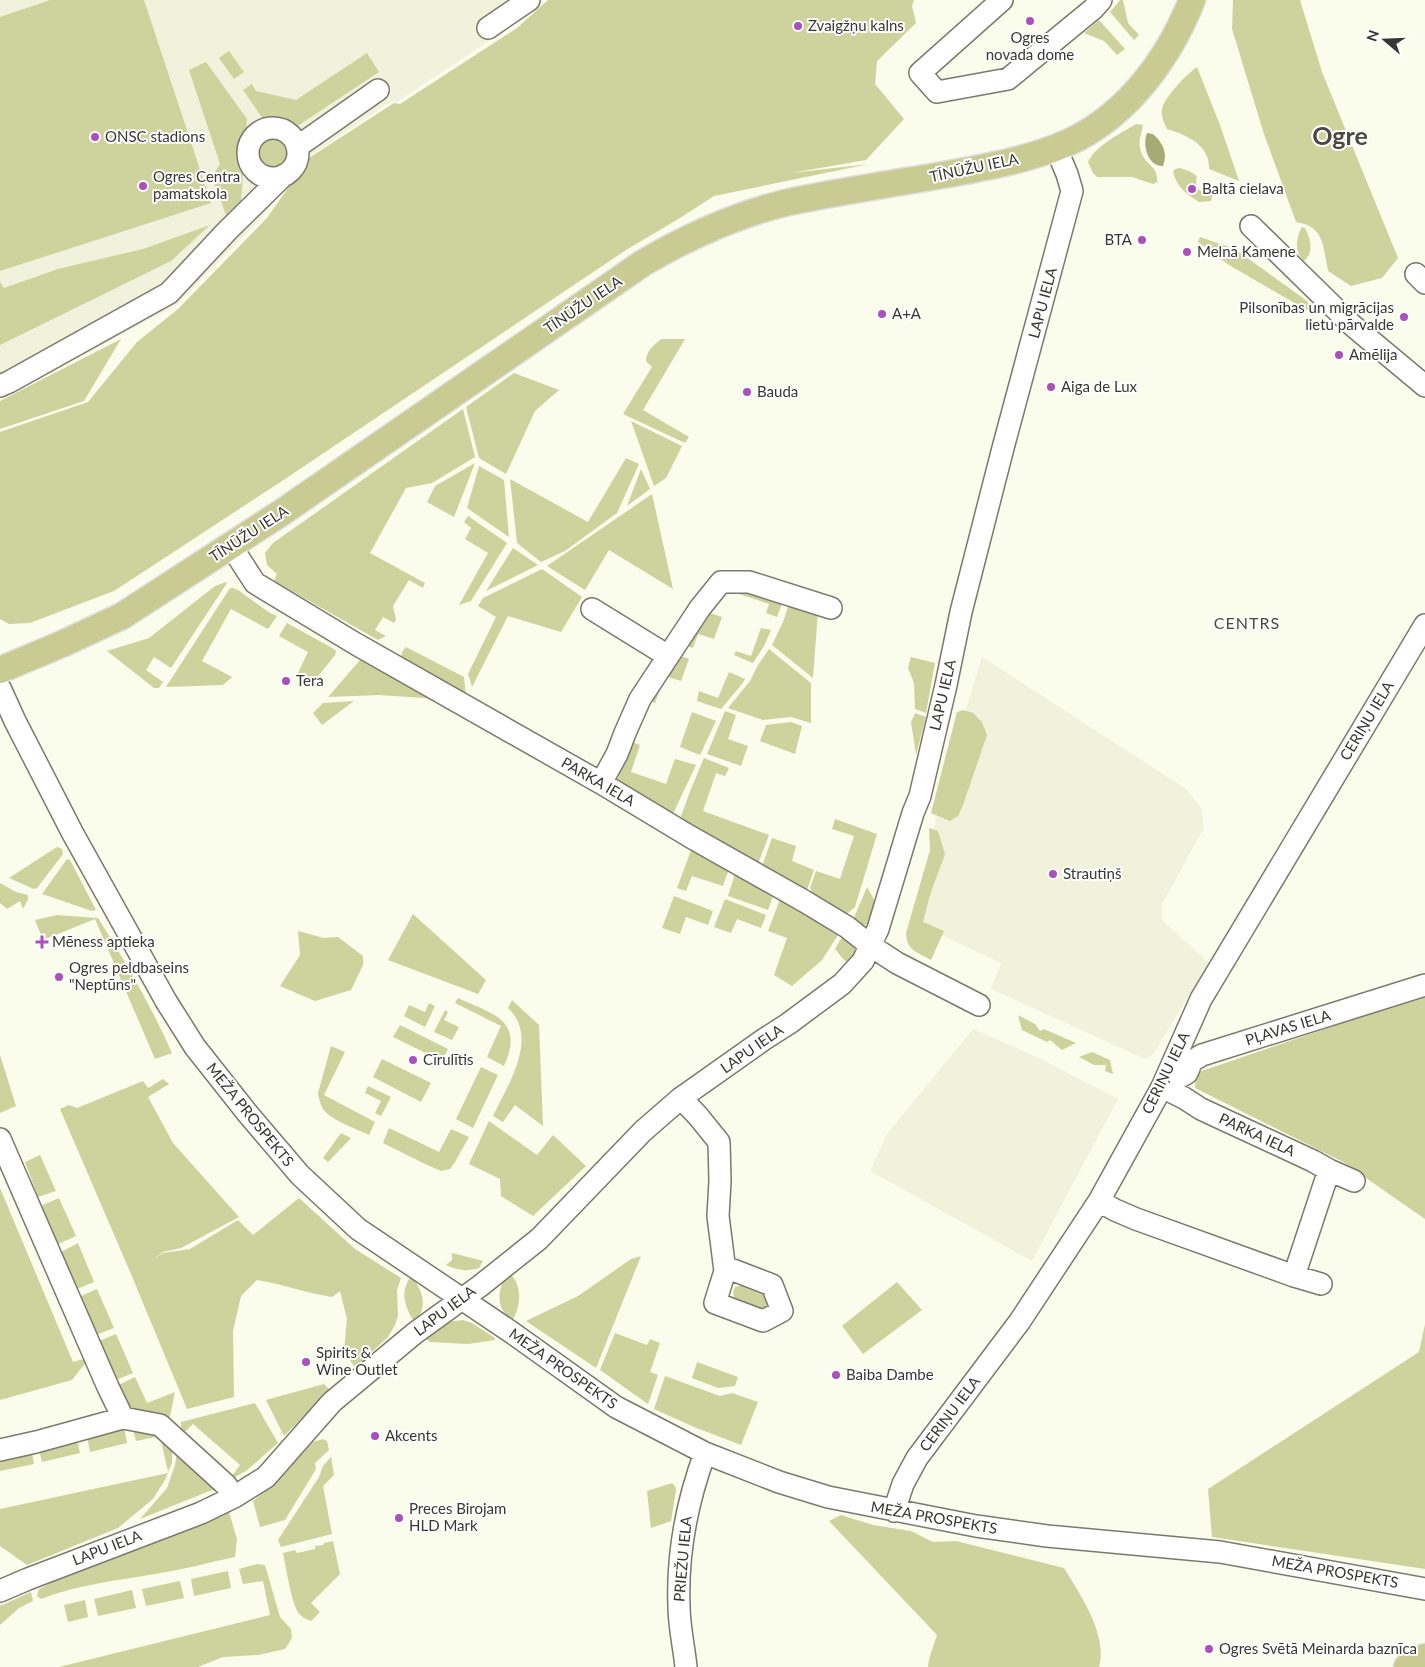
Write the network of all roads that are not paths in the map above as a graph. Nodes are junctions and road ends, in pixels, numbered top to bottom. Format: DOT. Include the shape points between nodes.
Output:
graph roads {
  1 [pos="529,0"];
  2 [pos="1002,0"];
  3 [pos="1101,0"];
  4 [pos="1188,10"];
  5 [pos="488,28"];
  6 [pos="378,90"];
  7 [pos="297,147"];
  8 [pos="1056,148"];
  9 [pos="255,170"];
  10 [pos="284,175"];
  11 [pos="246,212"];
  12 [pos="1251,226"];
  13 [pos="1421,380"];
  14 [pos="0,386"];
  15 [pos="231,546"];
  16 [pos="830,608"];
  17 [pos="592,610"];
  18 [pos="1425,625"];
  19 [pos="668,656"];
  20 [pos="0,670"];
  21 [pos="0,688"];
  22 [pos="601,783"];
  23 [pos="871,946"];
  24 [pos="1425,985"];
  25 [pos="979,1005"];
  26 [pos="1162,1087"];
  27 [pos="681,1098"];
  28 [pos="0,1139"];
  29 [pos="1329,1170"];
  30 [pos="1354,1181"];
  31 [pos="1099,1201"];
  32 [pos="725,1271"];
  33 [pos="1294,1276"];
  34 [pos="1321,1284"];
  35 [pos="461,1299"];
  36 [pos="123,1418"];
  37 [pos="0,1450"];
  38 [pos="704,1453"];
  39 [pos="234,1497"];
  40 [pos="894,1511"];
  41 [pos="1425,1589"];
  42 [pos="0,1591"];
  43 [pos="1425,1657"];
  44 [pos="686,1667"];
  45 [pos="1407,1667"];
  1 -- 5 [label="street"];
  2 -- 3 [label="street" via="920,73 937,92 1008,79"];
  4 -- 8 [label="main road, TĪNŪŽU IELA" via="1160,63 1145,83 1111,116"];
  6 -- 7 [label="street"];
  7 -- 9 [label="street" via="294,139 281,129 263,130 249,146 249,161"];
  7 -- 10 [label="street" via="296,163"];
  8 -- 15 [label="main road, TĪNŪŽU IELA" via="994,166 789,202 708,229 644,263"];
  8 -- 23 [label="street, LAPU IELA" via="1072,191 1003,448 920,796"];
  9 -- 10 [label="street" via="274,178"];
  9 -- 11 [label="street"];
  10 -- 11 [label="street"];
  11 -- 14 [label="street" via="169,293"];
  12 -- 13 [label="street" via="1352,325"];
  15 -- 20 [label="main road, TĪNŪŽU IELA" via="122,616"];
  15 -- 22 [label="street, PARKA IELA" via="255,583"];
  16 -- 19 [label="street" via="749,582 722,582"];
  17 -- 19 [label="street"];
  18 -- 26 [label="street, CERIŅU IELA" via="1201,999"];
  19 -- 22 [label="street" via="640,699 618,754"];
  21 -- 35 [label="street, MEŽA PROSPEKTS" via="76,840 195,1047 300,1175 358,1229"];
  22 -- 23 [label="street, PARKA IELA" via="847,927"];
  23 -- 25 [label="street, PARKA IELA"];
  23 -- 27 [label="street, LAPU IELA" via="863,961 842,984"];
  24 -- 26 [label="street, PĻAVAS IELA" via="1202,1055 1192,1061 1187,1073"];
  26 -- 29 [label="street, PARKA IELA"];
  26 -- 31 [label="street, CERIŅU IELA"];
  27 -- 32 [label="street" via="719,1142 718,1216"];
  27 -- 35 [label="street, LAPU IELA" via="643,1131 538,1239"];
  28 -- 36 [label="street"];
  29 -- 30 [label="street, PARKA IELA"];
  29 -- 33 [label="street"];
  31 -- 33 [label="street" via="1136,1219"];
  31 -- 40 [label="street, CERIŅU IELA" via="1020,1321 917,1458 902,1484"];
  33 -- 34 [label="street"];
  35 -- 38 [label="street, MEŽA PROSPEKTS" via="616,1407"];
  35 -- 39 [label="street, LAPU IELA" via="332,1402 266,1477"];
  36 -- 37 [label="street"];
  36 -- 39 [label="street" via="160,1425 226,1485"];
  38 -- 40 [label="street, MEŽA PROSPEKTS" via="828,1498"];
  38 -- 44 [label="street, PRIEŽU IELA" via="688,1505 679,1568 678,1608"];
  39 -- 42 [label="street, LAPU IELA" via="201,1513"];
  40 -- 41 [label="street, MEŽA PROSPEKTS" via="1047,1536 1220,1552"];
  43 -- 45 [label="main road"];
}
